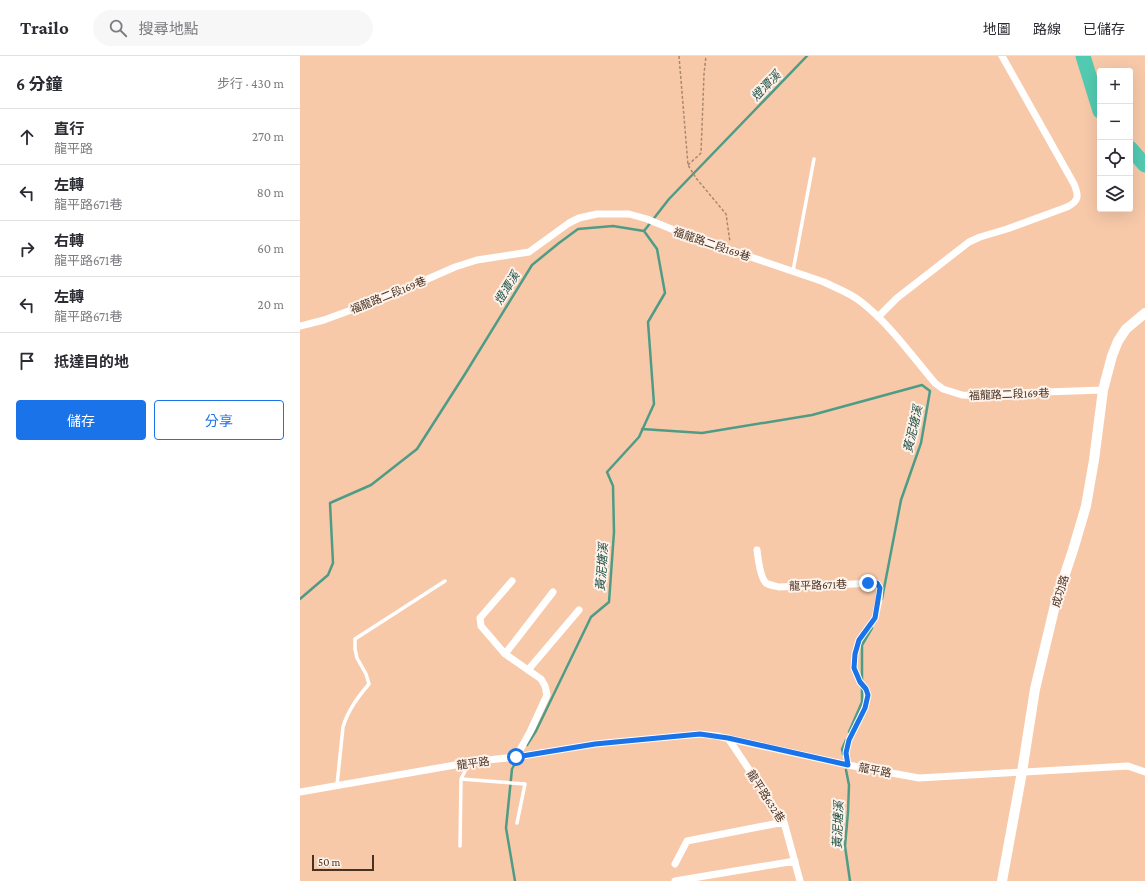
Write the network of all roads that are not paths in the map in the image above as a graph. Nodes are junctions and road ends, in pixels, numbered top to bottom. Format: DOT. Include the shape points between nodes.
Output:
graph roads {
  1 [pos="1002,56"];
  2 [pos="814,159"];
  3 [pos="793,272"];
  4 [pos="1145,313"];
  5 [pos="878,317"];
  6 [pos="300,326"];
  7 [pos="1103,390"];
  8 [pos="757,550"];
  9 [pos="445,581"];
  10 [pos="512,581"];
  11 [pos="553,592"];
  12 [pos="579,610"];
  13 [pos="505,654"];
  14 [pos="528,670"];
  15 [pos="728,738"];
  16 [pos="516,757"];
  17 [pos="469,763"];
  18 [pos="848,765"];
  19 [pos="1022,772"];
  20 [pos="1145,772"];
  21 [pos="461,780"];
  22 [pos="337,785"];
  23 [pos="300,792"];
  24 [pos="784,822"];
  25 [pos="517,823"];
  26 [pos="460,846"];
  27 [pos="795,861"];
  28 [pos="675,864"];
  29 [pos="674,881"];
  30 [pos="800,881"];
  31 [pos="1002,881"];
  1 -- 5 [label="street" via="1074,184 1077,198 1067,207 969,242 897,298"];
  2 -- 3 [label="lane"];
  3 -- 5 [label="street, 福龍路二段169巷" via="841,290 859,300"];
  3 -- 6 [label="street, 福龍路二段169巷" via="647,219 629,214 597,214 569,223 529,252 477,260 389,296"];
  4 -- 7 [label="street, 成功路" via="1126,329 1118,341"];
  5 -- 7 [label="street, 福龍路二段169巷" via="943,389 962,395 984,396"];
  7 -- 19 [label="street, 成功路" via="1086,506 1056,601 1035,689"];
  8 -- 18 [label="street, 龍平路671巷" via="762,576 765,582 771,585 779,587 877,583 880,588 875,618 859,640 855,654 854,668 868,695 865,708 849,740 846,753"];
  9 -- 22 [label="lane" via="355,639 357,658 369,684 345,719"];
  10 -- 13 [label="street" via="480,618 481,626"];
  11 -- 13 [label="street"];
  12 -- 14 [label="street"];
  13 -- 14 [label="street"];
  14 -- 16 [label="street" via="541,679 547,695"];
  15 -- 16 [label="street, 龍平路" via="700,734 684,735 595,744"];
  15 -- 18 [label="street, 龍平路"];
  15 -- 24 [label="street, 龍平路632巷"];
  16 -- 17 [label="street, 龍平路"];
  17 -- 21 [label="lane"];
  17 -- 22 [label="street, 龍平路"];
  18 -- 19 [label="street, 龍平路" via="919,778"];
  19 -- 20 [label="street, 龍平路" via="1128,766"];
  19 -- 31 [label="street, 成功路"];
  21 -- 25 [label="lane" via="525,784"];
  21 -- 26 [label="lane"];
  22 -- 23 [label="street, 龍平路"];
  24 -- 27 [label="street, 龍平路632巷"];
  24 -- 28 [label="street" via="687,841"];
  27 -- 29 [label="street"];
  27 -- 30 [label="street, 龍平路632巷"];
}
